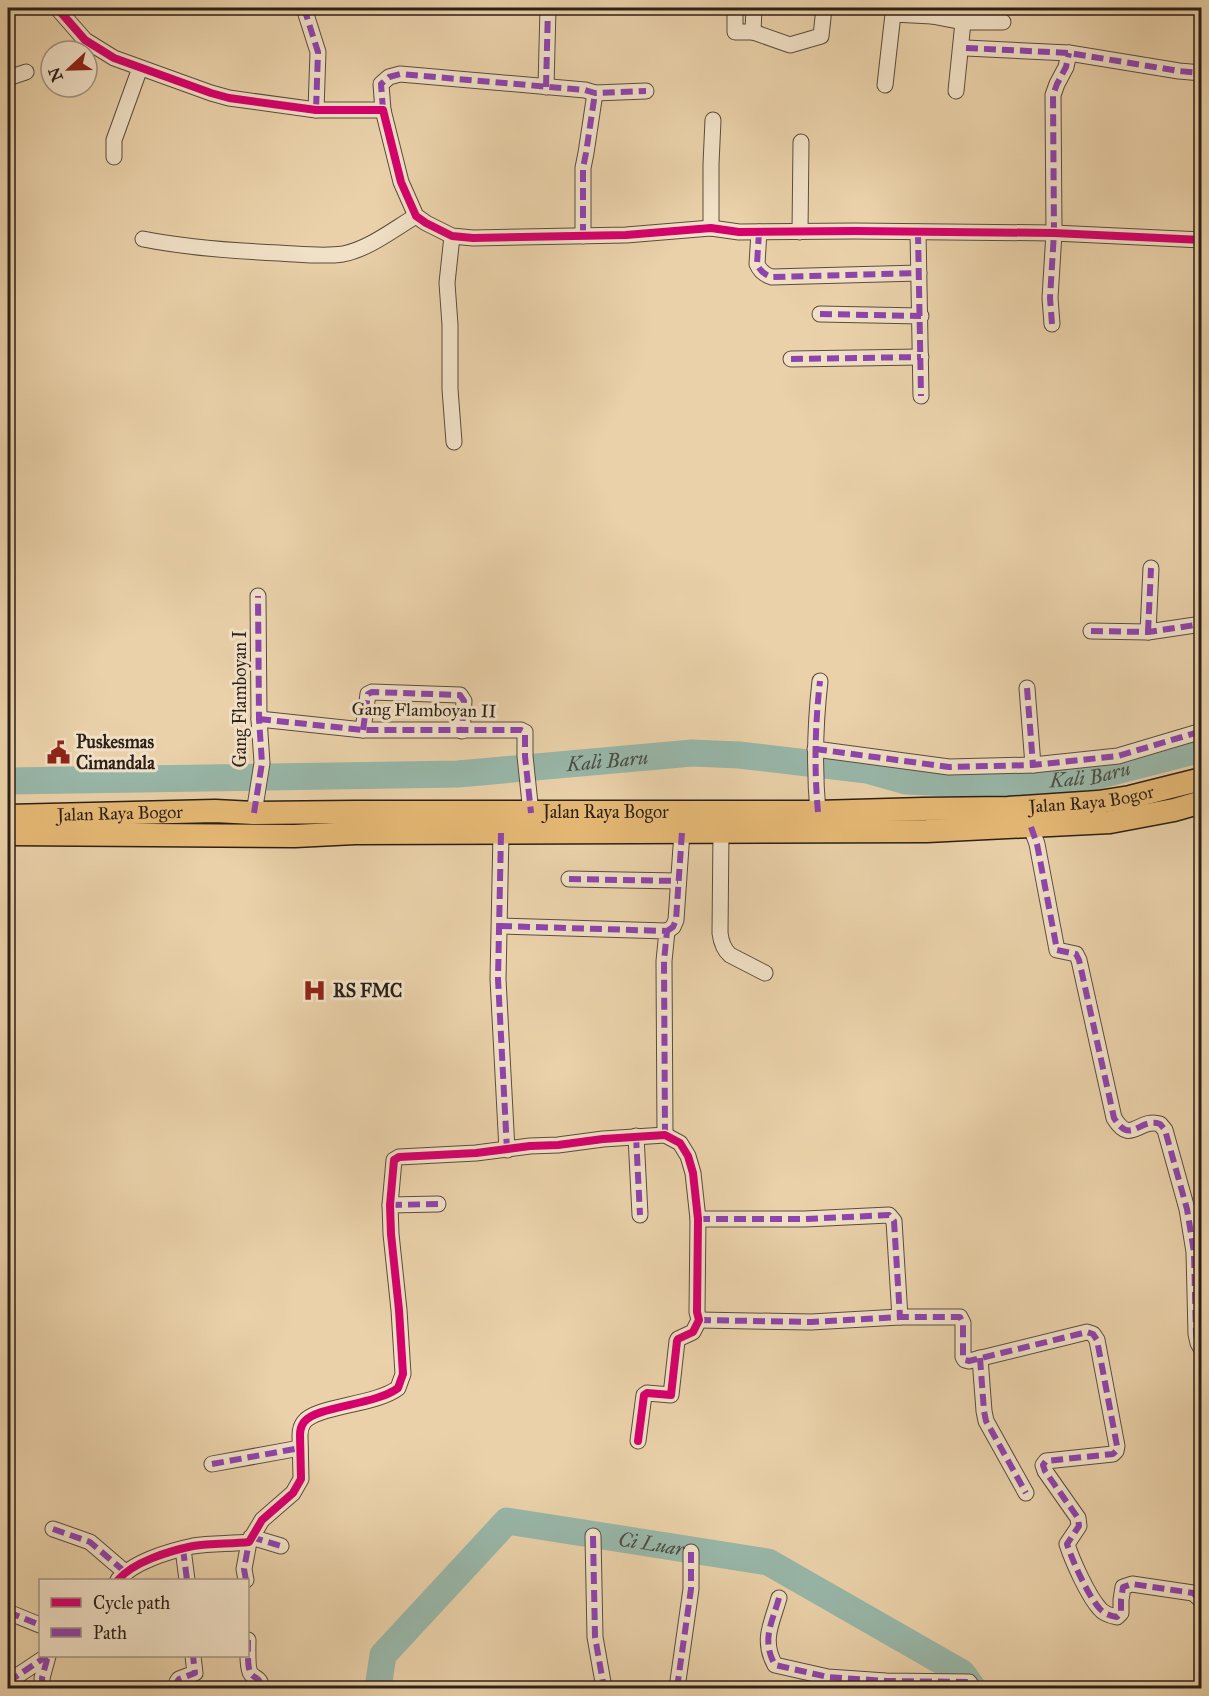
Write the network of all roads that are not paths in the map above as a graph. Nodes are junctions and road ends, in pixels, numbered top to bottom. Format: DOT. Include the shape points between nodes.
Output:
graph roads {
  1 [pos="57,8"];
  2 [pos="304,8"];
  3 [pos="548,8"];
  4 [pos="735,8"];
  5 [pos="754,8"];
  6 [pos="824,8"];
  7 [pos="893,11"];
  8 [pos="932,11"];
  9 [pos="963,22"];
  10 [pos="1003,22"];
  11 [pos="753,32"];
  12 [pos="966,48"];
  13 [pos="1069,53"];
  14 [pos="140,68"];
  15 [pos="26,72"];
  16 [pos="1202,74"];
  17 [pos="8,78"];
  18 [pos="885,85"];
  19 [pos="546,87"];
  20 [pos="646,91"];
  21 [pos="956,91"];
  22 [pos="595,93"];
  23 [pos="316,110"];
  24 [pos="383,110"];
  25 [pos="713,120"];
  26 [pos="801,142"];
  27 [pos="114,158"];
  28 [pos="416,216"];
  29 [pos="711,228"];
  30 [pos="759,232"];
  31 [pos="800,232"];
  32 [pos="918,232"];
  33 [pos="1054,233"];
  34 [pos="452,236"];
  35 [pos="583,236"];
  36 [pos="143,239"];
  37 [pos="1202,240"];
  38 [pos="919,273"];
  39 [pos="820,314"];
  40 [pos="921,316"];
  41 [pos="1052,324"];
  42 [pos="921,357"];
  43 [pos="791,359"];
  44 [pos="921,396"];
  45 [pos="454,442"];
  46 [pos="1151,568"];
  47 [pos="258,596"];
  48 [pos="1202,624"];
  49 [pos="1091,631"];
  50 [pos="1148,632"];
  51 [pos="820,681"];
  52 [pos="1027,688"];
  53 [pos="260,719"];
  54 [pos="363,730"];
  55 [pos="462,730"];
  56 [pos="1202,731"];
  57 [pos="815,753"];
  58 [pos="1033,765"];
  59 [pos="1202,779"];
  60 [pos="1202,802"];
  61 [pos="530,804"];
  62 [pos="817,805"];
  63 [pos="255,807"];
  64 [pos="8,816"];
  65 [pos="1031,826"];
  66 [pos="721,831"];
  67 [pos="682,832"];
  68 [pos="501,833"];
  69 [pos="8,834"];
  70 [pos="569,879"];
  71 [pos="678,881"];
  72 [pos="500,926"];
  73 [pos="667,931"];
  74 [pos="765,973"];
  75 [pos="665,1135"];
  76 [pos="636,1136"];
  77 [pos="507,1150"];
  78 [pos="438,1204"];
  79 [pos="390,1205"];
  80 [pos="640,1215"];
  81 [pos="698,1219"];
  82 [pos="900,1317"];
  83 [pos="699,1320"];
  84 [pos="1202,1350"];
  85 [pos="980,1358"];
  86 [pos="638,1441"];
  87 [pos="300,1448"];
  88 [pos="212,1464"];
  89 [pos="1026,1493"];
  90 [pos="52,1529"];
  91 [pos="592,1536"];
  92 [pos="250,1540"];
  93 [pos="281,1546"];
  94 [pos="183,1549"];
  95 [pos="691,1552"];
  96 [pos="121,1576"];
  97 [pos="187,1579"];
  98 [pos="246,1579"];
  99 [pos="778,1598"];
  100 [pos="1202,1601"];
  101 [pos="8,1612"];
  102 [pos="39,1625"];
  103 [pos="46,1657"];
  104 [pos="48,1657"];
  105 [pos="193,1657"];
  106 [pos="249,1657"];
  107 [pos="8,1682"];
  108 [pos="43,1689"];
  109 [pos="178,1689"];
  110 [pos="262,1689"];
  111 [pos="604,1689"];
  112 [pos="676,1689"];
  113 [pos="973,1689"];
  1 -- 14 [label="street" via="85,40"];
  2 -- 23 [label="street" via="318,52"];
  3 -- 19 [label="street"];
  4 -- 11 [label="street" via="735,32"];
  5 -- 11 [label="street"];
  6 -- 11 [label="street" via="821,36 790,45"];
  7 -- 8 [label="street"];
  7 -- 18 [label="street"];
  8 -- 9 [label="street"];
  9 -- 10 [label="street"];
  9 -- 21 [label="street"];
  12 -- 13 [label="street"];
  13 -- 16 [label="street"];
  13 -- 33 [label="street" via="1053,95"];
  14 -- 23 [label="street" via="229,98"];
  14 -- 27 [label="street" via="114,140"];
  15 -- 17 [label="street"];
  19 -- 22 [label="street"];
  19 -- 24 [label="street" via="400,74 381,84"];
  20 -- 22 [label="street"];
  22 -- 35 [label="street" via="583,168"];
  23 -- 24 [label="street"];
  24 -- 28 [label="street" via="401,182"];
  25 -- 29 [label="street"];
  26 -- 31 [label="street"];
  28 -- 34 [label="street"];
  28 -- 36 [label="street" via="344,254 221,250"];
  29 -- 30 [label="street"];
  29 -- 35 [label="street"];
  30 -- 31 [label="street"];
  30 -- 38 [label="street" via="757,264 772,277"];
  31 -- 32 [label="street"];
  32 -- 33 [label="street"];
  32 -- 38 [label="street"];
  33 -- 37 [label="street"];
  33 -- 41 [label="street"];
  34 -- 35 [label="street"];
  34 -- 45 [label="street" via="447,283"];
  38 -- 40 [label="street"];
  39 -- 40 [label="street"];
  40 -- 42 [label="street"];
  42 -- 43 [label="street"];
  42 -- 44 [label="street"];
  46 -- 50 [label="street"];
  47 -- 53 [label="street, Gang Flamboyan I"];
  48 -- 50 [label="street"];
  49 -- 50 [label="street"];
  51 -- 57 [label="street"];
  52 -- 58 [label="street"];
  53 -- 54 [label="street, Gang Flamboyan II"];
  53 -- 63 [label="street, Gang Flamboyan I" via="262,763"];
  54 -- 55 [label="street, Gang Flamboyan II"];
  54 -- 55 [label="street" via="368,694 372,692 460,695 464,701"];
  55 -- 61 [label="street, Gang Flamboyan II" via="525,732"];
  56 -- 58 [label="street" via="1118,756"];
  57 -- 58 [label="street" via="949,767"];
  57 -- 62 [label="street"];
  59 -- 62 [label="highway, Jalan Raya Bogor" via="1098,802 923,809"];
  60 -- 65 [label="highway, Jalan Raya Bogor" via="1110,822"];
  61 -- 62 [label="highway, Jalan Raya Bogor"];
  61 -- 63 [label="highway, Jalan Raya Bogor" via="355,812"];
  63 -- 64 [label="highway, Jalan Raya Bogor"];
  65 -- 66 [label="highway, Jalan Raya Bogor" via="927,831"];
  65 -- 84 [label="street" via="1057,950 1076,954 1079,960 1114,1118 1129,1132 1149,1123 1160,1124 1165,1130 1187,1209 1194,1252 1196,1334"];
  66 -- 67 [label="highway, Jalan Raya Bogor"];
  66 -- 74 [label="street" via="721,940 730,955"];
  67 -- 68 [label="highway, Jalan Raya Bogor"];
  67 -- 71 [label="street"];
  68 -- 69 [label="highway, Jalan Raya Bogor"];
  68 -- 72 [label="street"];
  70 -- 71 [label="street"];
  71 -- 73 [label="street" via="676,920"];
  72 -- 73 [label="street"];
  72 -- 77 [label="street" via="498,979"];
  73 -- 75 [label="street"];
  75 -- 76 [label="street"];
  75 -- 81 [label="street" via="680,1143 688,1156"];
  76 -- 77 [label="street"];
  76 -- 80 [label="street"];
  77 -- 79 [label="street" via="399,1156 394,1160"];
  78 -- 79 [label="street"];
  79 -- 87 [label="street" via="402,1351 400,1384 384,1396 312,1416 301,1428"];
  81 -- 82 [label="street" via="889,1215 894,1221"];
  81 -- 83 [label="street"];
  82 -- 83 [label="street" via="811,1322"];
  82 -- 85 [label="street" via="960,1317 963,1357 969,1361"];
  83 -- 86 [label="street" via="693,1332 677,1341 671,1395 644,1395"];
  85 -- 89 [label="street" via="986,1421"];
  85 -- 100 [label="street" via="1087,1332 1093,1334 1116,1450 1113,1454 1046,1461 1043,1465 1078,1518 1079,1526 1067,1544 1072,1558 1101,1610 1111,1616 1121,1613 1123,1587 1132,1584 1193,1593"];
  87 -- 88 [label="street"];
  87 -- 92 [label="street" via="301,1479 293,1492 262,1520"];
  90 -- 96 [label="street" via="90,1542"];
  91 -- 111 [label="street" via="595,1637"];
  92 -- 93 [label="street"];
  92 -- 94 [label="street"];
  92 -- 98 [label="street"];
  94 -- 96 [label="street" via="155,1557"];
  94 -- 97 [label="street"];
  95 -- 112 [label="street" via="690,1599"];
  99 -- 113 [label="street" via="768,1632 775,1665 828,1677 969,1682"];
  101 -- 102 [label="street"];
  103 -- 107 [label="street"];
  104 -- 108 [label="street"];
  105 -- 109 [label="street" via="195,1673 179,1679"];
  106 -- 110 [label="street" via="249,1669 260,1680"];
}
